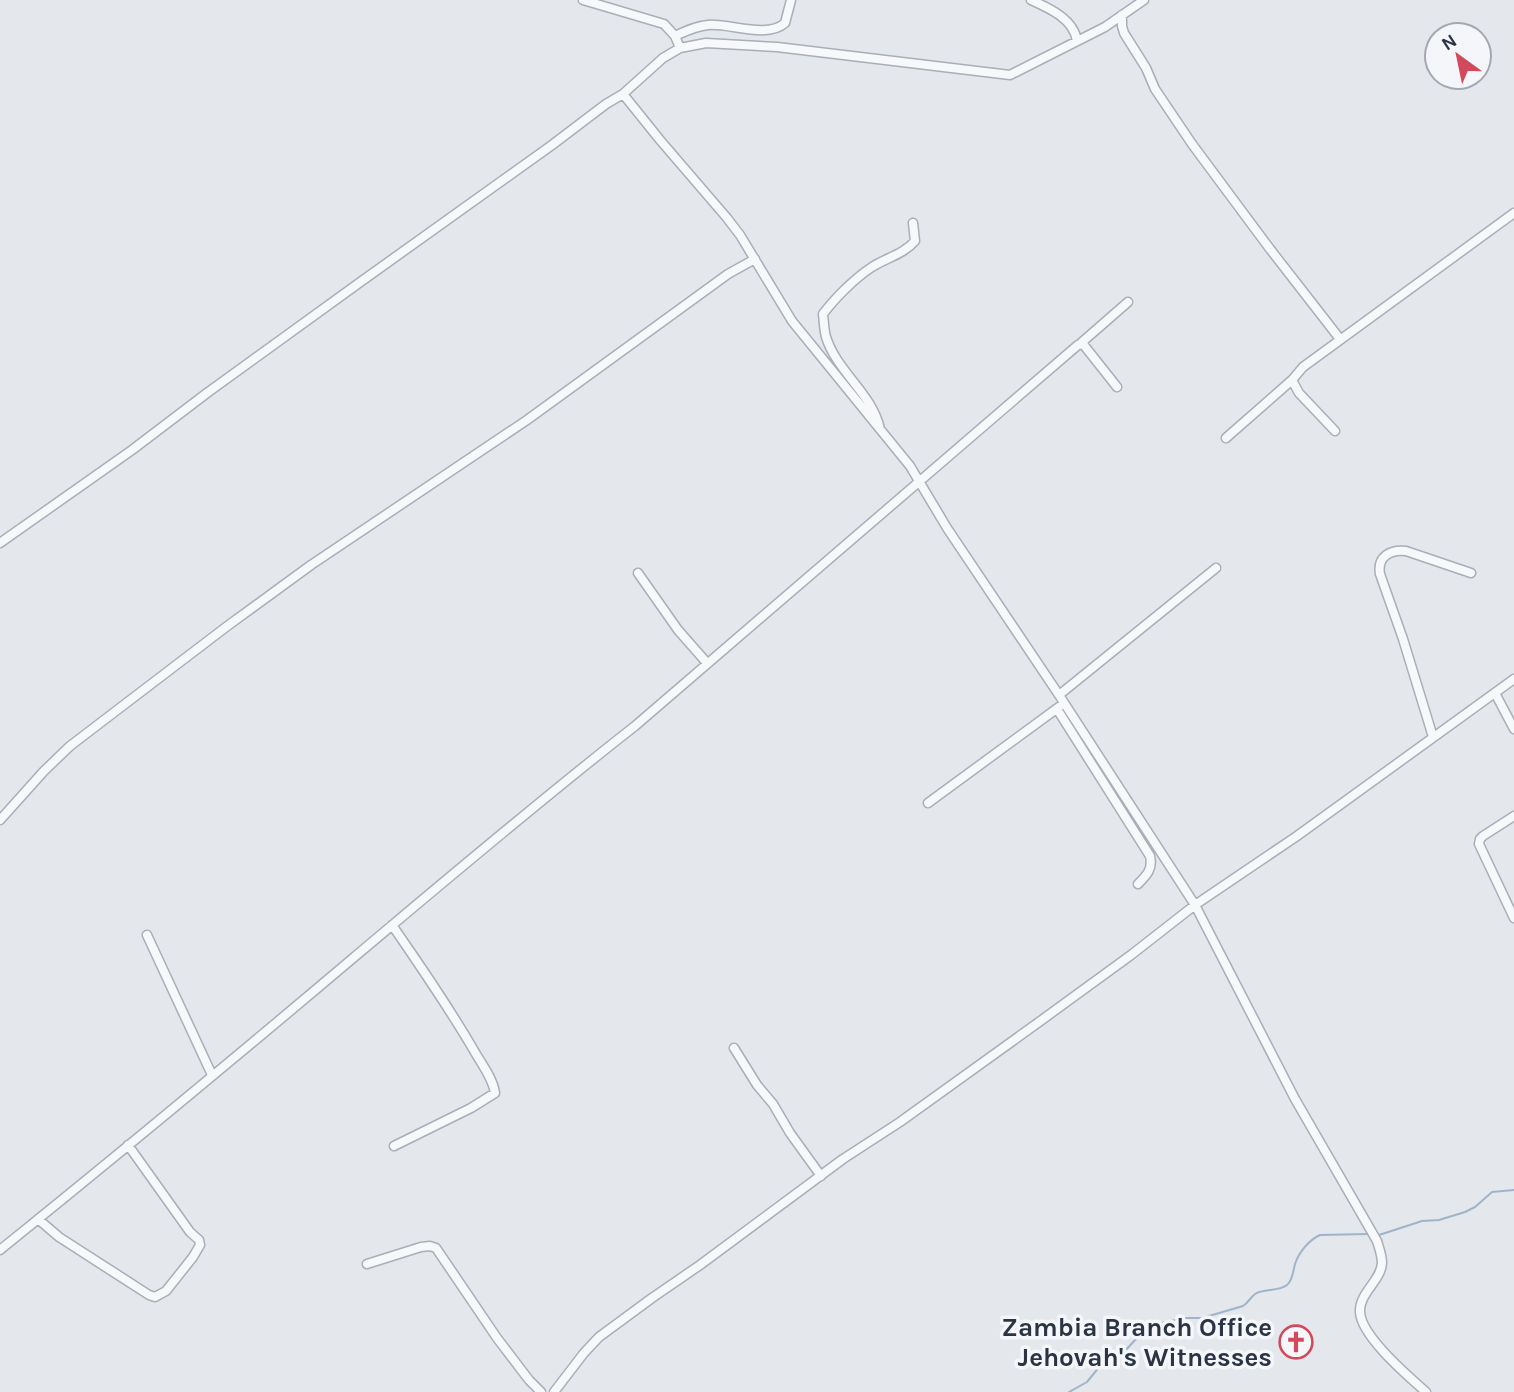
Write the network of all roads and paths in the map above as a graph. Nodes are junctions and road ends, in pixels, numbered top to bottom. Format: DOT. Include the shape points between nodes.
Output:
graph roads {
  1 [pos="583,0"];
  2 [pos="791,0"];
  3 [pos="1031,0"];
  4 [pos="1144,0"];
  5 [pos="1122,15"];
  6 [pos="675,36"];
  7 [pos="1077,41"];
  8 [pos="680,48"];
  9 [pos="623,94"];
  10 [pos="1514,213"];
  11 [pos="914,223"];
  12 [pos="755,259"];
  13 [pos="1128,302"];
  14 [pos="1340,339"];
  15 [pos="1081,343"];
  16 [pos="1292,380"];
  17 [pos="1117,387"];
  18 [pos="881,431"];
  19 [pos="1335,431"];
  20 [pos="1226,438"];
  21 [pos="919,481"];
  22 [pos="0,543"];
  23 [pos="1216,568"];
  24 [pos="638,573"];
  25 [pos="1471,573"];
  26 [pos="707,663"];
  27 [pos="1514,679"];
  28 [pos="1495,693"];
  29 [pos="1059,695"];
  30 [pos="1061,706"];
  31 [pos="1514,729"];
  32 [pos="1433,737"];
  33 [pos="928,803"];
  34 [pos="1514,816"];
  35 [pos="0,820"];
  36 [pos="1138,884"];
  37 [pos="1195,905"];
  38 [pos="1514,918"];
  39 [pos="392,925"];
  40 [pos="147,935"];
  41 [pos="733,1048"];
  42 [pos="212,1075"];
  43 [pos="128,1145"];
  44 [pos="394,1146"];
  45 [pos="821,1176"];
  46 [pos="38,1219"];
  47 [pos="0,1250"];
  48 [pos="367,1264"];
  49 [pos="541,1392"];
  50 [pos="554,1392"];
  51 [pos="1426,1392"];
  1 -- 6 [label="street" via="664,24"];
  2 -- 6 [label="street" via="785,23 772,30 708,25"];
  3 -- 7 [label="street" via="1061,17"];
  4 -- 5 [label="street"];
  5 -- 7 [label="street"];
  5 -- 14 [label="street" via="1124,33 1192,144"];
  6 -- 8 [label="street"];
  7 -- 8 [label="street" via="1010,75 776,47 706,43"];
  8 -- 9 [label="street"];
  9 -- 12 [label="street" via="727,218"];
  9 -- 22 [label="street"];
  10 -- 14 [label="street"];
  11 -- 18 [label="street" via="915,241 910,247 871,267 823,314 830,347 873,408"];
  12 -- 18 [label="street" via="792,321"];
  12 -- 35 [label="street" via="226,627 70,746"];
  13 -- 15 [label="street"];
  14 -- 16 [label="street"];
  15 -- 17 [label="street"];
  15 -- 21 [label="street"];
  16 -- 19 [label="street"];
  16 -- 20 [label="street"];
  18 -- 21 [label="street"];
  21 -- 26 [label="street"];
  21 -- 29 [label="street"];
  23 -- 29 [label="street"];
  24 -- 26 [label="street" via="678,631"];
  25 -- 32 [label="street" via="1397,550 1381,558 1378,566"];
  26 -- 39 [label="street"];
  27 -- 28 [label="street"];
  28 -- 31 [label="street"];
  28 -- 32 [label="street"];
  29 -- 30 [label="street"];
  30 -- 33 [label="street"];
  30 -- 36 [label="street" via="1150,856 1151,870"];
  30 -- 37 [label="street"];
  32 -- 37 [label="street"];
  34 -- 38 [label="street" via="1483,836 1479,844"];
  37 -- 45 [label="street"];
  37 -- 51 [label="street" via="1295,1099 1377,1241 1382,1264 1360,1305 1362,1322 1377,1344"];
  39 -- 42 [label="street"];
  39 -- 44 [label="street" via="495,1088 495,1093 471,1108"];
  40 -- 42 [label="street"];
  41 -- 45 [label="street"];
  42 -- 43 [label="street"];
  43 -- 46 [label="street"];
  43 -- 46 [label="street" via="199,1240 193,1257 166,1290 155,1297 149,1295"];
  45 -- 50 [label="street" via="599,1337"];
  46 -- 47 [label="street"];
  48 -- 49 [label="street" via="421,1247 436,1248 497,1338"];
}
